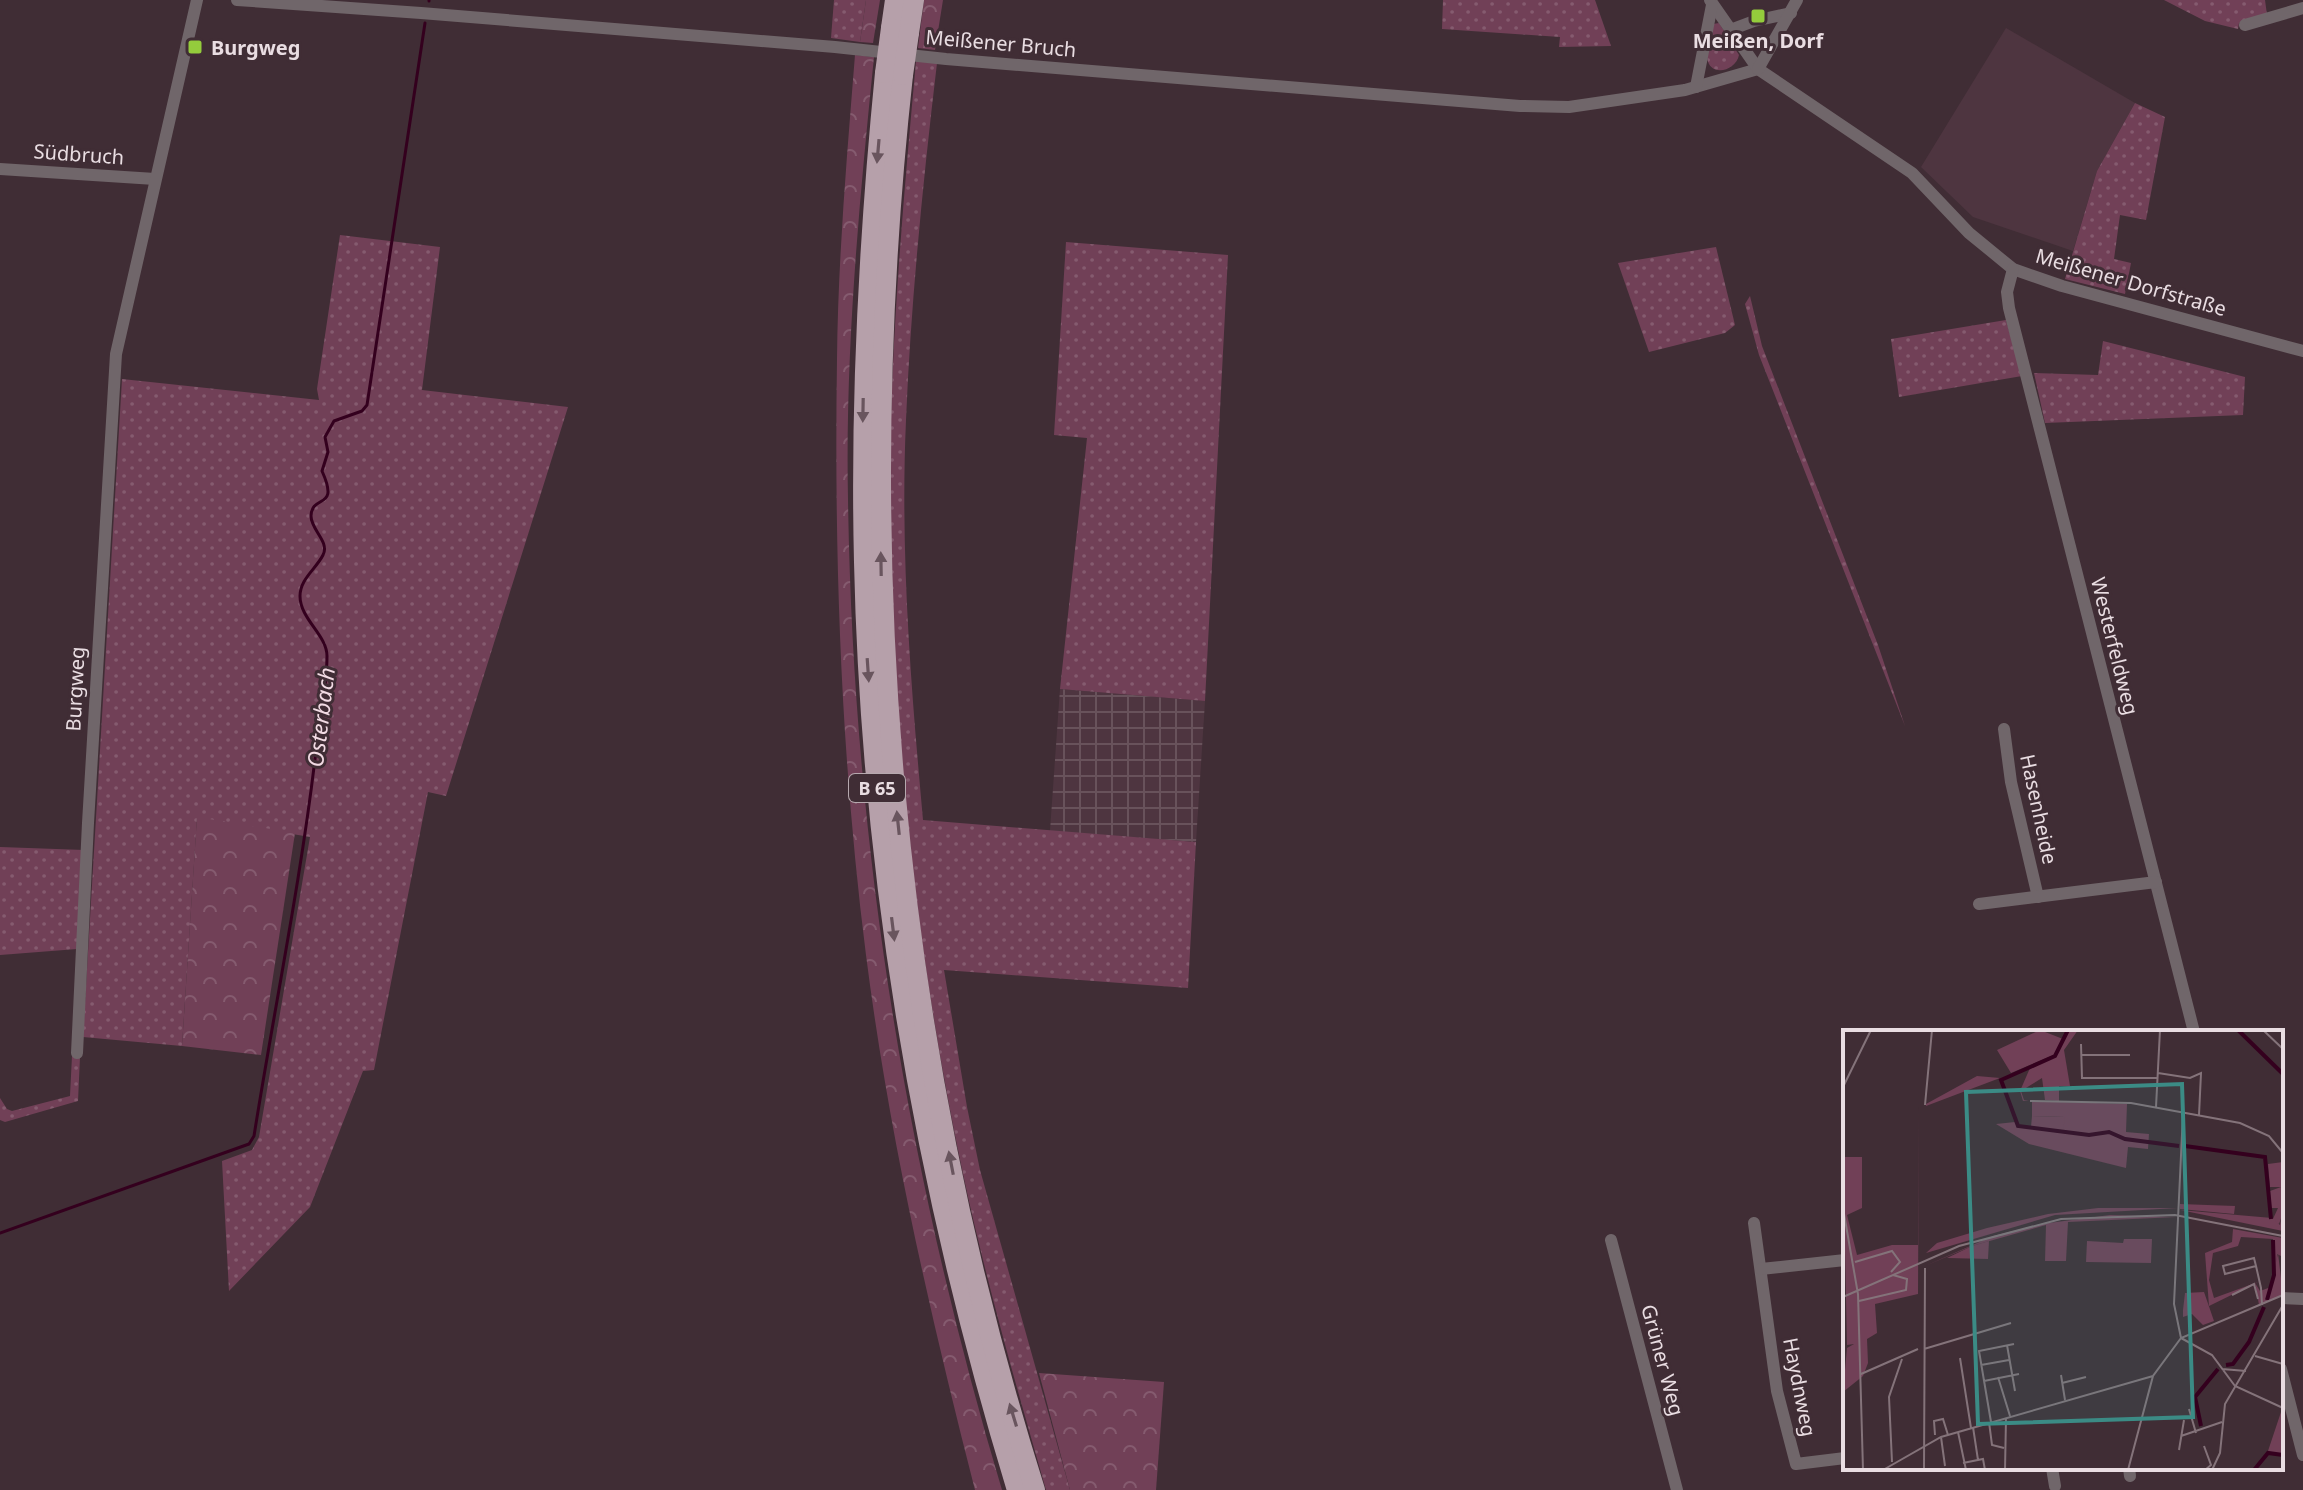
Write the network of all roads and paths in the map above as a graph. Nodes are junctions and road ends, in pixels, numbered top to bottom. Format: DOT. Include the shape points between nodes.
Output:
graph roads {
  1 [pos="197,0"];
  2 [pos="237,0"];
  3 [pos="895,0"];
  4 [pos="914,0"];
  5 [pos="1797,0"];
  6 [pos="1711,2"];
  7 [pos="2303,8"];
  8 [pos="1791,13"];
  9 [pos="2245,25"];
  10 [pos="900,30"];
  11 [pos="1730,30"];
  12 [pos="1758,69"];
  13 [pos="894,74"];
  14 [pos="1696,87"];
  15 [pos="0,169"];
  16 [pos="155,179"];
  17 [pos="2013,269"];
  18 [pos="2303,351"];
  19 [pos="2004,729"];
  20 [pos="2156,882"];
  21 [pos="2038,897"];
  22 [pos="1979,904"];
  23 [pos="2193,1030"];
  24 [pos="77,1053"];
  25 [pos="1754,1223"];
  26 [pos="1611,1240"];
  27 [pos="1843,1260"];
  28 [pos="1761,1269"];
  29 [pos="2283,1298"];
  30 [pos="2303,1299"];
  31 [pos="2285,1402"];
  32 [pos="2298,1416"];
  33 [pos="2303,1455"];
  34 [pos="1843,1458"];
  35 [pos="2052,1470"];
  36 [pos="2055,1486"];
  37 [pos="1017,1490"];
  38 [pos="1035,1490"];
  39 [pos="1677,1490"];
  1 -- 16 [label="street, Burgweg"];
  2 -- 14 [label="street, Meißener Bruch" via="1520,106 1569,107"];
  3 -- 10 [label="highway, B 65"];
  4 -- 10 [label="highway, B 65"];
  5 -- 8 [label="street"];
  6 -- 11 [label="street, Meißener Dorfstraße"];
  6 -- 14 [label="street, Meißener Dorfstraße"];
  7 -- 9 [label="street"];
  8 -- 11 [label="street"];
  8 -- 12 [label="street"];
  10 -- 13 [label="highway, B 65, bridge"];
  11 -- 12 [label="street, Meißener Dorfstraße"];
  12 -- 14 [label="street, Meißener Bruch"];
  12 -- 17 [label="street, Meißener Dorfstraße" via="1912,173 1969,233"];
  13 -- 37 [label="highway, B 65, one-way" via="870,252 863,422 864,575 875,770 898,967 932,1159"];
  38 -- 13 [label="highway, B 65, one-way" via="988,1323 950,1156 915,964 893,769 880,443"];
  15 -- 16 [label="street, Südbruch"];
  16 -- 24 [label="street, Burgweg" via="116,354"];
  17 -- 18 [label="street, Meißener Dorfstraße"];
  17 -- 20 [label="street, Westerfeldweg" via="2009,308"];
  19 -- 21 [label="street, Hasenheide"];
  20 -- 21 [label="street"];
  20 -- 23 [label="street, Westerfeldweg"];
  21 -- 22 [label="street"];
  25 -- 28 [label="street, Haydnweg"];
  26 -- 39 [label="street, Grüner Weg"];
  27 -- 28 [label="street"];
  28 -- 34 [label="street, Haydnweg" via="1777,1391 1796,1464"];
  29 -- 30 [label="street"];
  31 -- 32 [label="street"];
  32 -- 33 [label="street"];
  35 -- 36 [label="street"];
}
